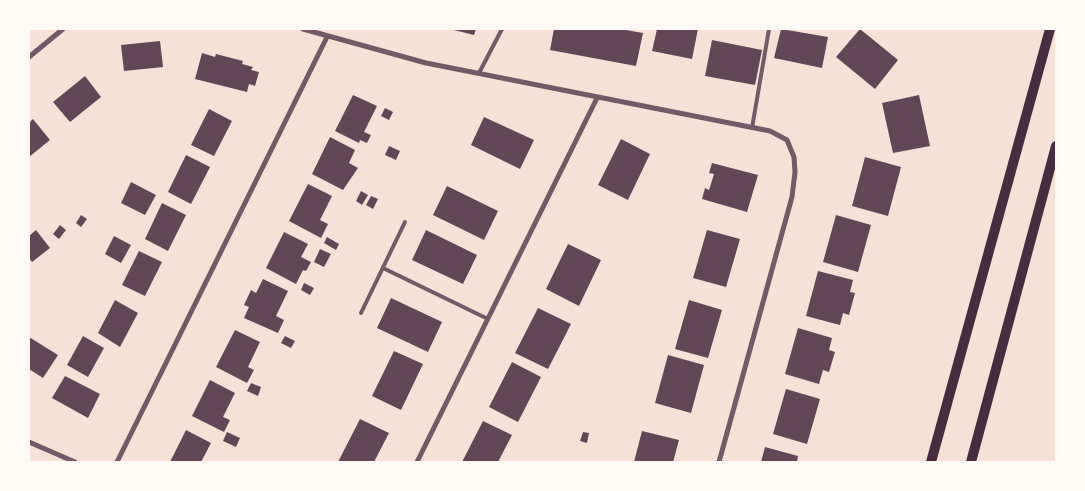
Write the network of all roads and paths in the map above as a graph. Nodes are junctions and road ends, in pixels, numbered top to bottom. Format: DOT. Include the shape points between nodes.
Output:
graph roads {
  1 [pos="63,29"];
  2 [pos="303,29"];
  3 [pos="502,29"];
  4 [pos="769,29"];
  5 [pos="1050,29"];
  6 [pos="328,37"];
  7 [pos="29,57"];
  8 [pos="479,73"];
  9 [pos="597,98"];
  10 [pos="752,128"];
  11 [pos="1056,146"];
  12 [pos="406,222"];
  13 [pos="383,268"];
  14 [pos="361,313"];
  15 [pos="488,319"];
  16 [pos="29,442"];
  17 [pos="76,462"];
  18 [pos="117,462"];
  19 [pos="417,462"];
  20 [pos="719,462"];
  21 [pos="931,462"];
  22 [pos="971,462"];
  1 -- 7 [label="street"];
  2 -- 6 [label="street"];
  3 -- 8 [label="lane"];
  4 -- 10 [label="lane"];
  5 -- 21 [label="main road"];
  6 -- 8 [label="street"];
  6 -- 18 [label="street"];
  8 -- 9 [label="street"];
  9 -- 10 [label="street"];
  9 -- 15 [label="street"];
  10 -- 20 [label="street" via="770,131 787,140 792,147 795,172 792,197"];
  11 -- 22 [label="main road"];
  12 -- 13 [label="lane"];
  13 -- 14 [label="lane"];
  13 -- 15 [label="lane"];
  15 -- 19 [label="street"];
  16 -- 17 [label="street"];
}
